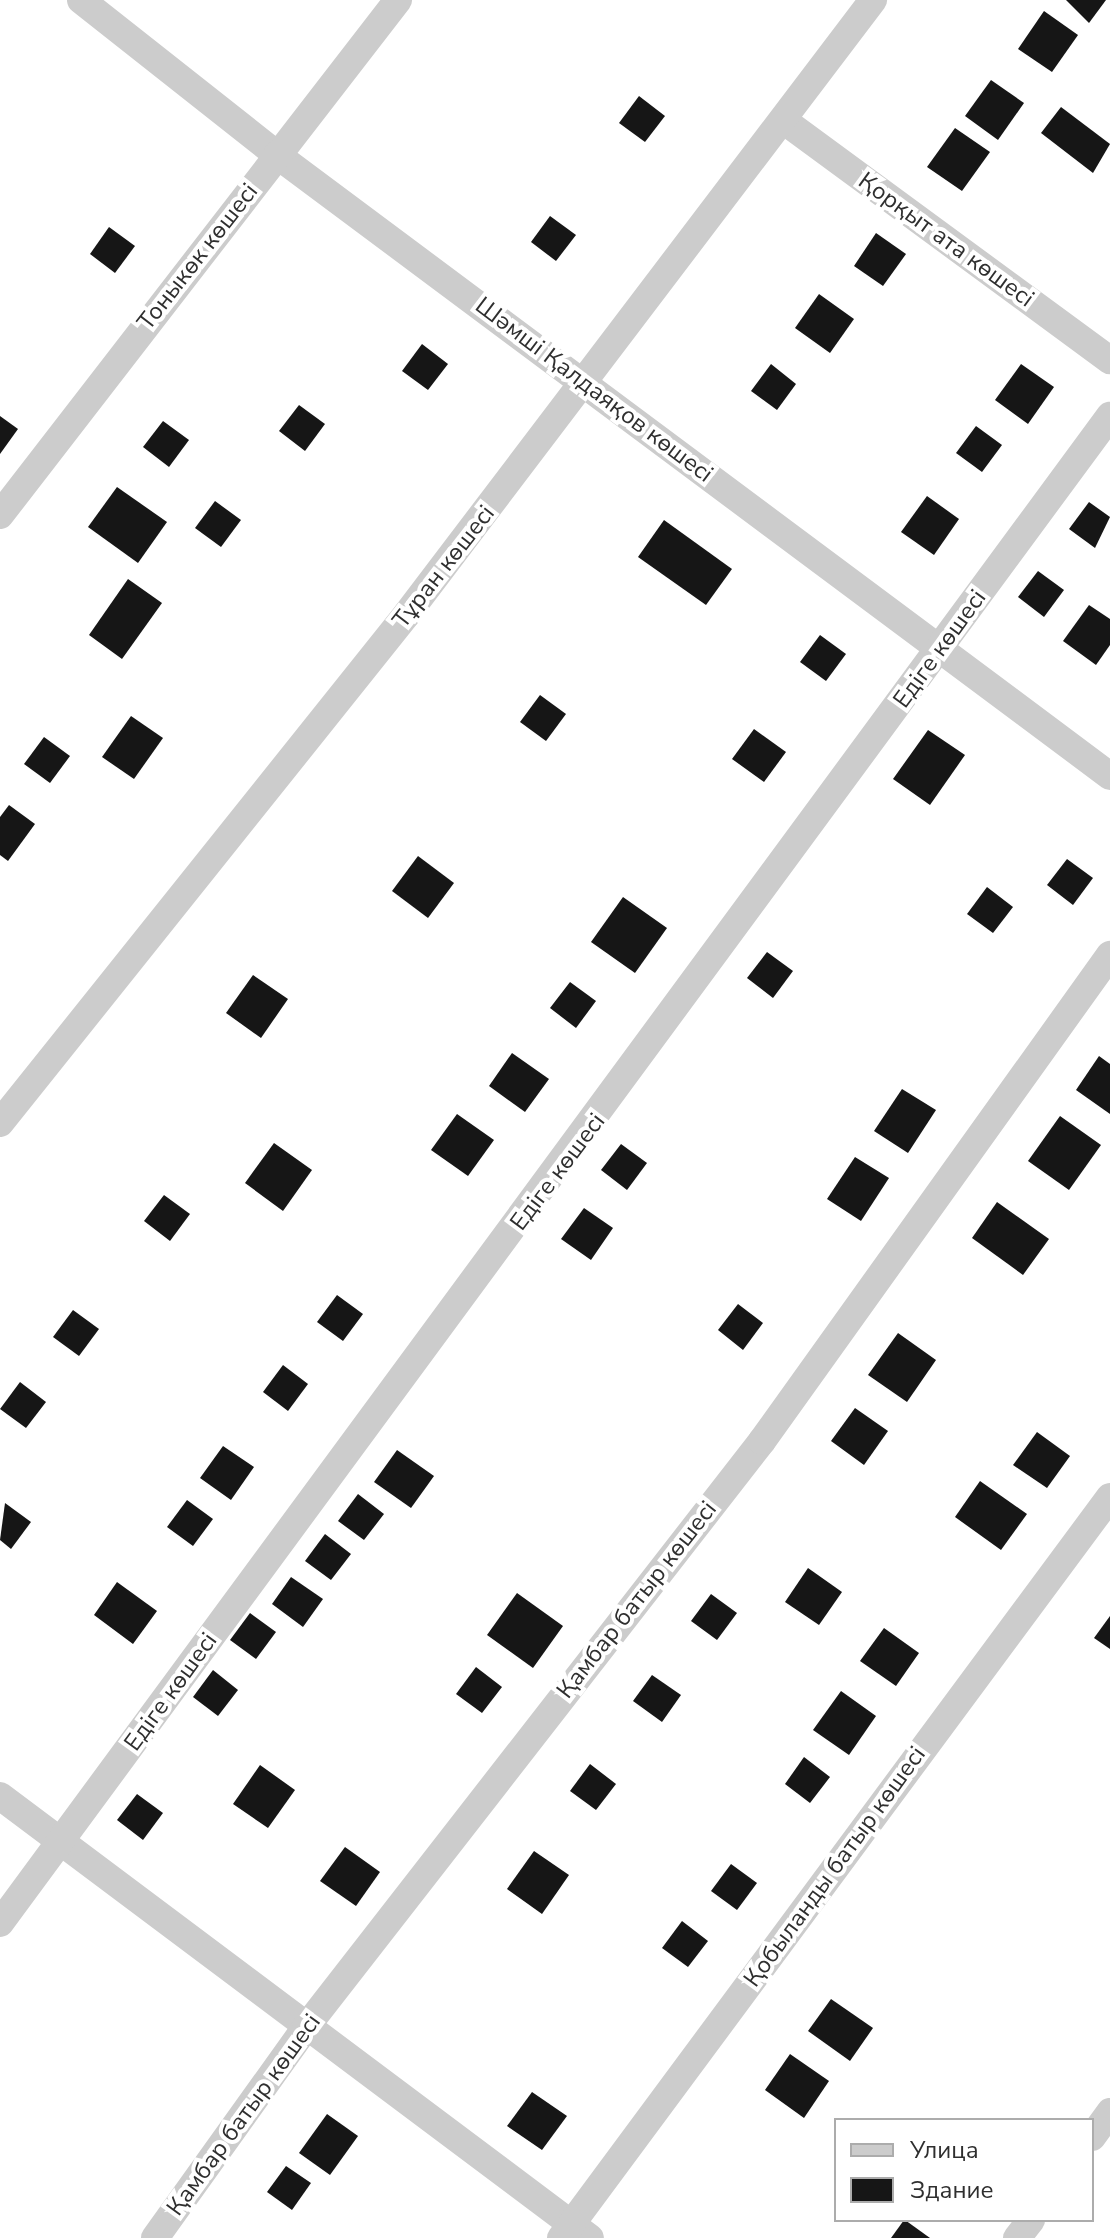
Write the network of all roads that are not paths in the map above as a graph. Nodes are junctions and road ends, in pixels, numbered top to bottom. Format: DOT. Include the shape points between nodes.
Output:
graph roads {
  1 [pos="81,0"];
  2 [pos="398,0"];
  3 [pos="873,0"];
  4 [pos="783,120"];
  5 [pos="277,155"];
  6 [pos="1110,360"];
  7 [pos="586,383"];
  8 [pos="1110,416"];
  9 [pos="0,515"];
  10 [pos="939,651"];
  11 [pos="1110,776"];
  12 [pos="1110,955"];
  13 [pos="0,1123"];
  14 [pos="1110,1497"];
  15 [pos="0,1796"];
  16 [pos="62,1842"];
  17 [pos="0,1923"];
  18 [pos="306,2027"];
  19 [pos="1110,2112"];
  20 [pos="1094,2134"];
  21 [pos="1029,2222"];
  22 [pos="574,2234"];
  23 [pos="155,2238"];
  24 [pos="1017,2238"];
  1 -- 5 [label="street, Шәмші Қалдаяқов көшесі"];
  2 -- 5 [label="street, Тоныкөк көшесі"];
  3 -- 4 [label="street, Тұран көшесі"];
  4 -- 6 [label="street, Қорқыт ата көшесі"];
  4 -- 7 [label="street, Тұран көшесі"];
  5 -- 7 [label="street, Шәмші Қалдаяқов көшесі"];
  5 -- 9 [label="street, Тоныкөк көшесі"];
  7 -- 10 [label="street, Шәмші Қалдаяқов көшесі"];
  7 -- 13 [label="street, Тұран көшесі"];
  8 -- 10 [label="street, Едіге көшесі"];
  10 -- 11 [label="street, Шәмші Қалдаяқов көшесі"];
  10 -- 16 [label="street, Едіге көшесі"];
  12 -- 18 [label="street, Қамбар батыр көшесі" via="762,1441"];
  14 -- 22 [label="street, Қобыланды батыр көшесі"];
  15 -- 16 [label="street"];
  16 -- 17 [label="street, Едіге көшесі"];
  16 -- 18 [label="street"];
  18 -- 22 [label="street"];
  18 -- 23 [label="street, Қамбар батыр көшесі"];
  19 -- 20 [label="street"];
  21 -- 24 [label="street"];
}
